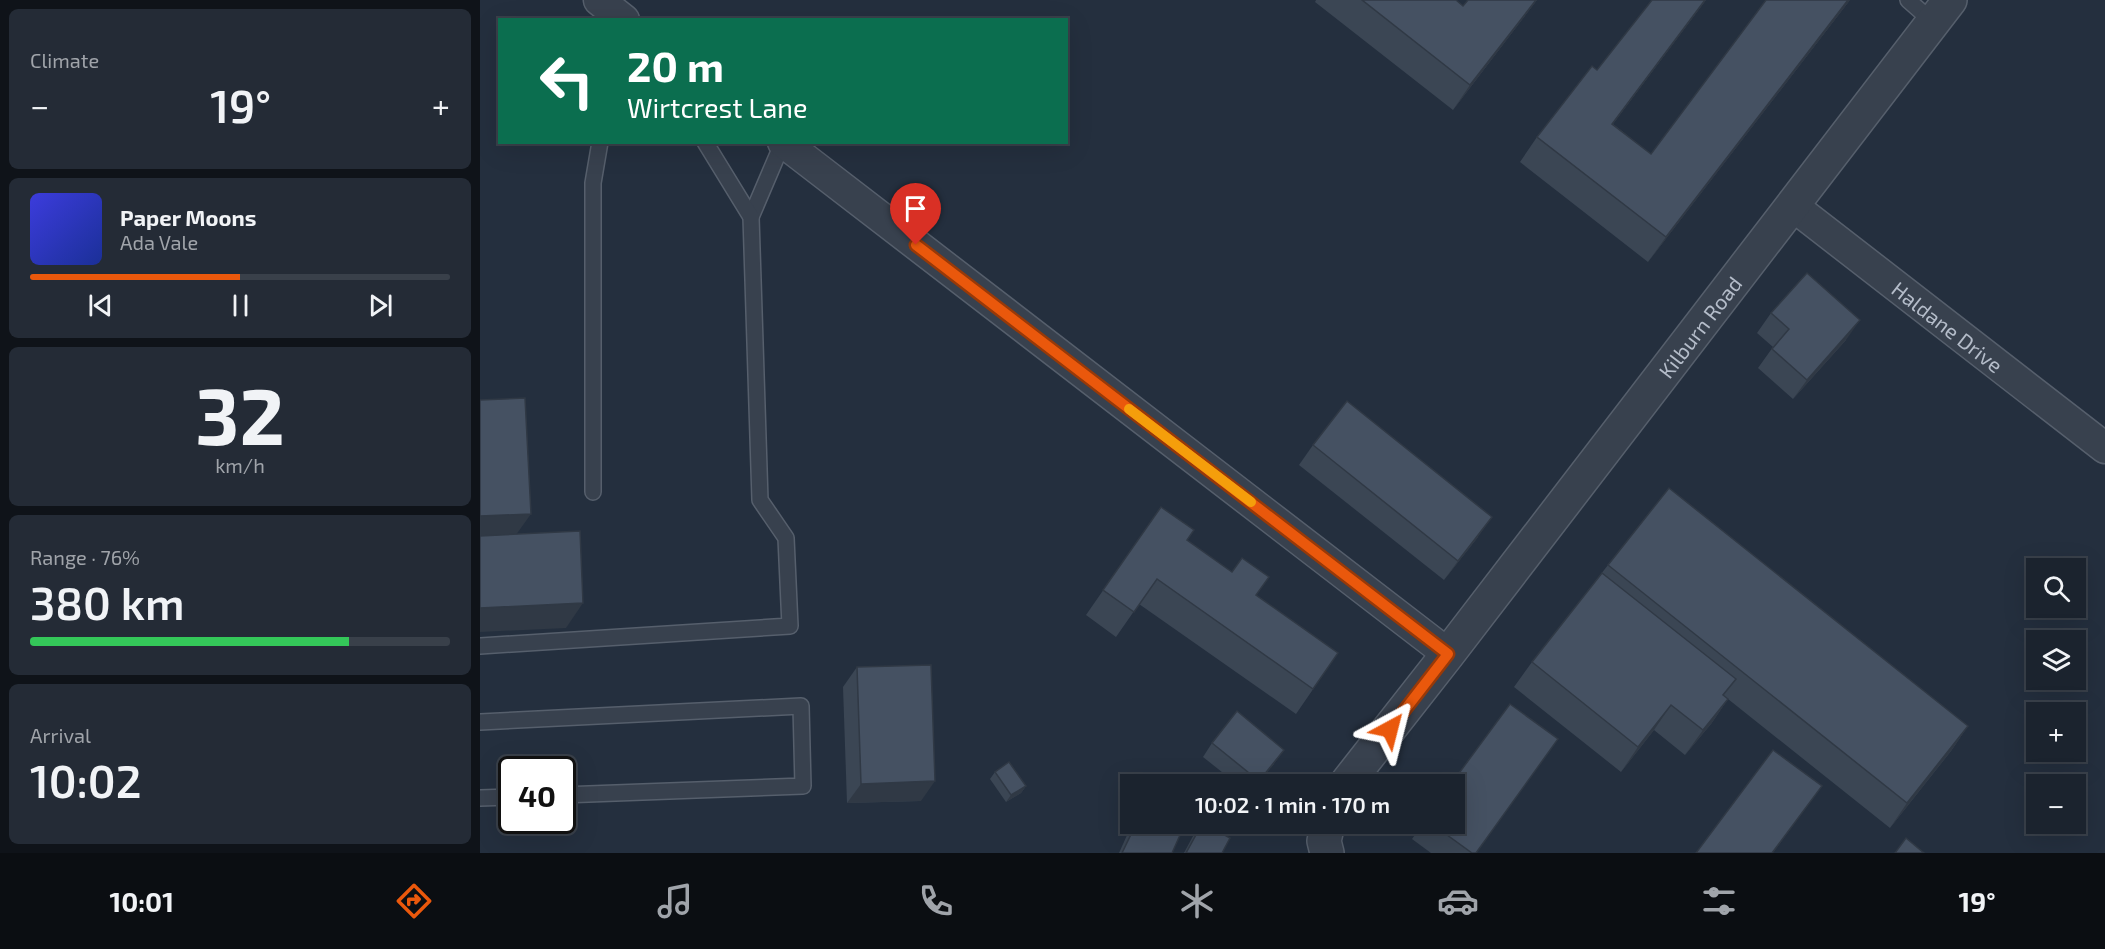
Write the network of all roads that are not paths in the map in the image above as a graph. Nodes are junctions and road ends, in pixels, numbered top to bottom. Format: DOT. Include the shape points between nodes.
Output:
graph roads {
  1 [pos="599,0"];
  2 [pos="1908,0"];
  3 [pos="1941,11"];
  4 [pos="622,18"];
  5 [pos="600,144"];
  6 [pos="706,144"];
  7 [pos="782,144"];
  8 [pos="786,144"];
  9 [pos="1792,206"];
  10 [pos="751,217"];
  11 [pos="2105,448"];
  12 [pos="593,492"];
  13 [pos="480,646"];
  14 [pos="1448,654"];
  15 [pos="480,722"];
  16 [pos="1354,774"];
  17 [pos="576,794"];
  18 [pos="498,797"];
  19 [pos="480,798"];
  20 [pos="1326,834"];
  21 [pos="1327,853"];
  1 -- 4 [label="street"];
  2 -- 3 [label="lane"];
  3 -- 9 [label="street, Kilburn Road"];
  5 -- 12 [label="lane" via="593,183"];
  6 -- 10 [label="lane"];
  7 -- 10 [label="lane"];
  8 -- 14 [label="street"];
  9 -- 11 [label="street, Haldane Drive"];
  9 -- 14 [label="street, Kilburn Road"];
  10 -- 13 [label="lane" via="760,500 786,538 789,626"];
  14 -- 16 [label="street, Kilburn Road"];
  15 -- 17 [label="lane" via="801,706 803,786"];
  18 -- 19 [label="lane"];
  20 -- 21 [label="street"];
}
